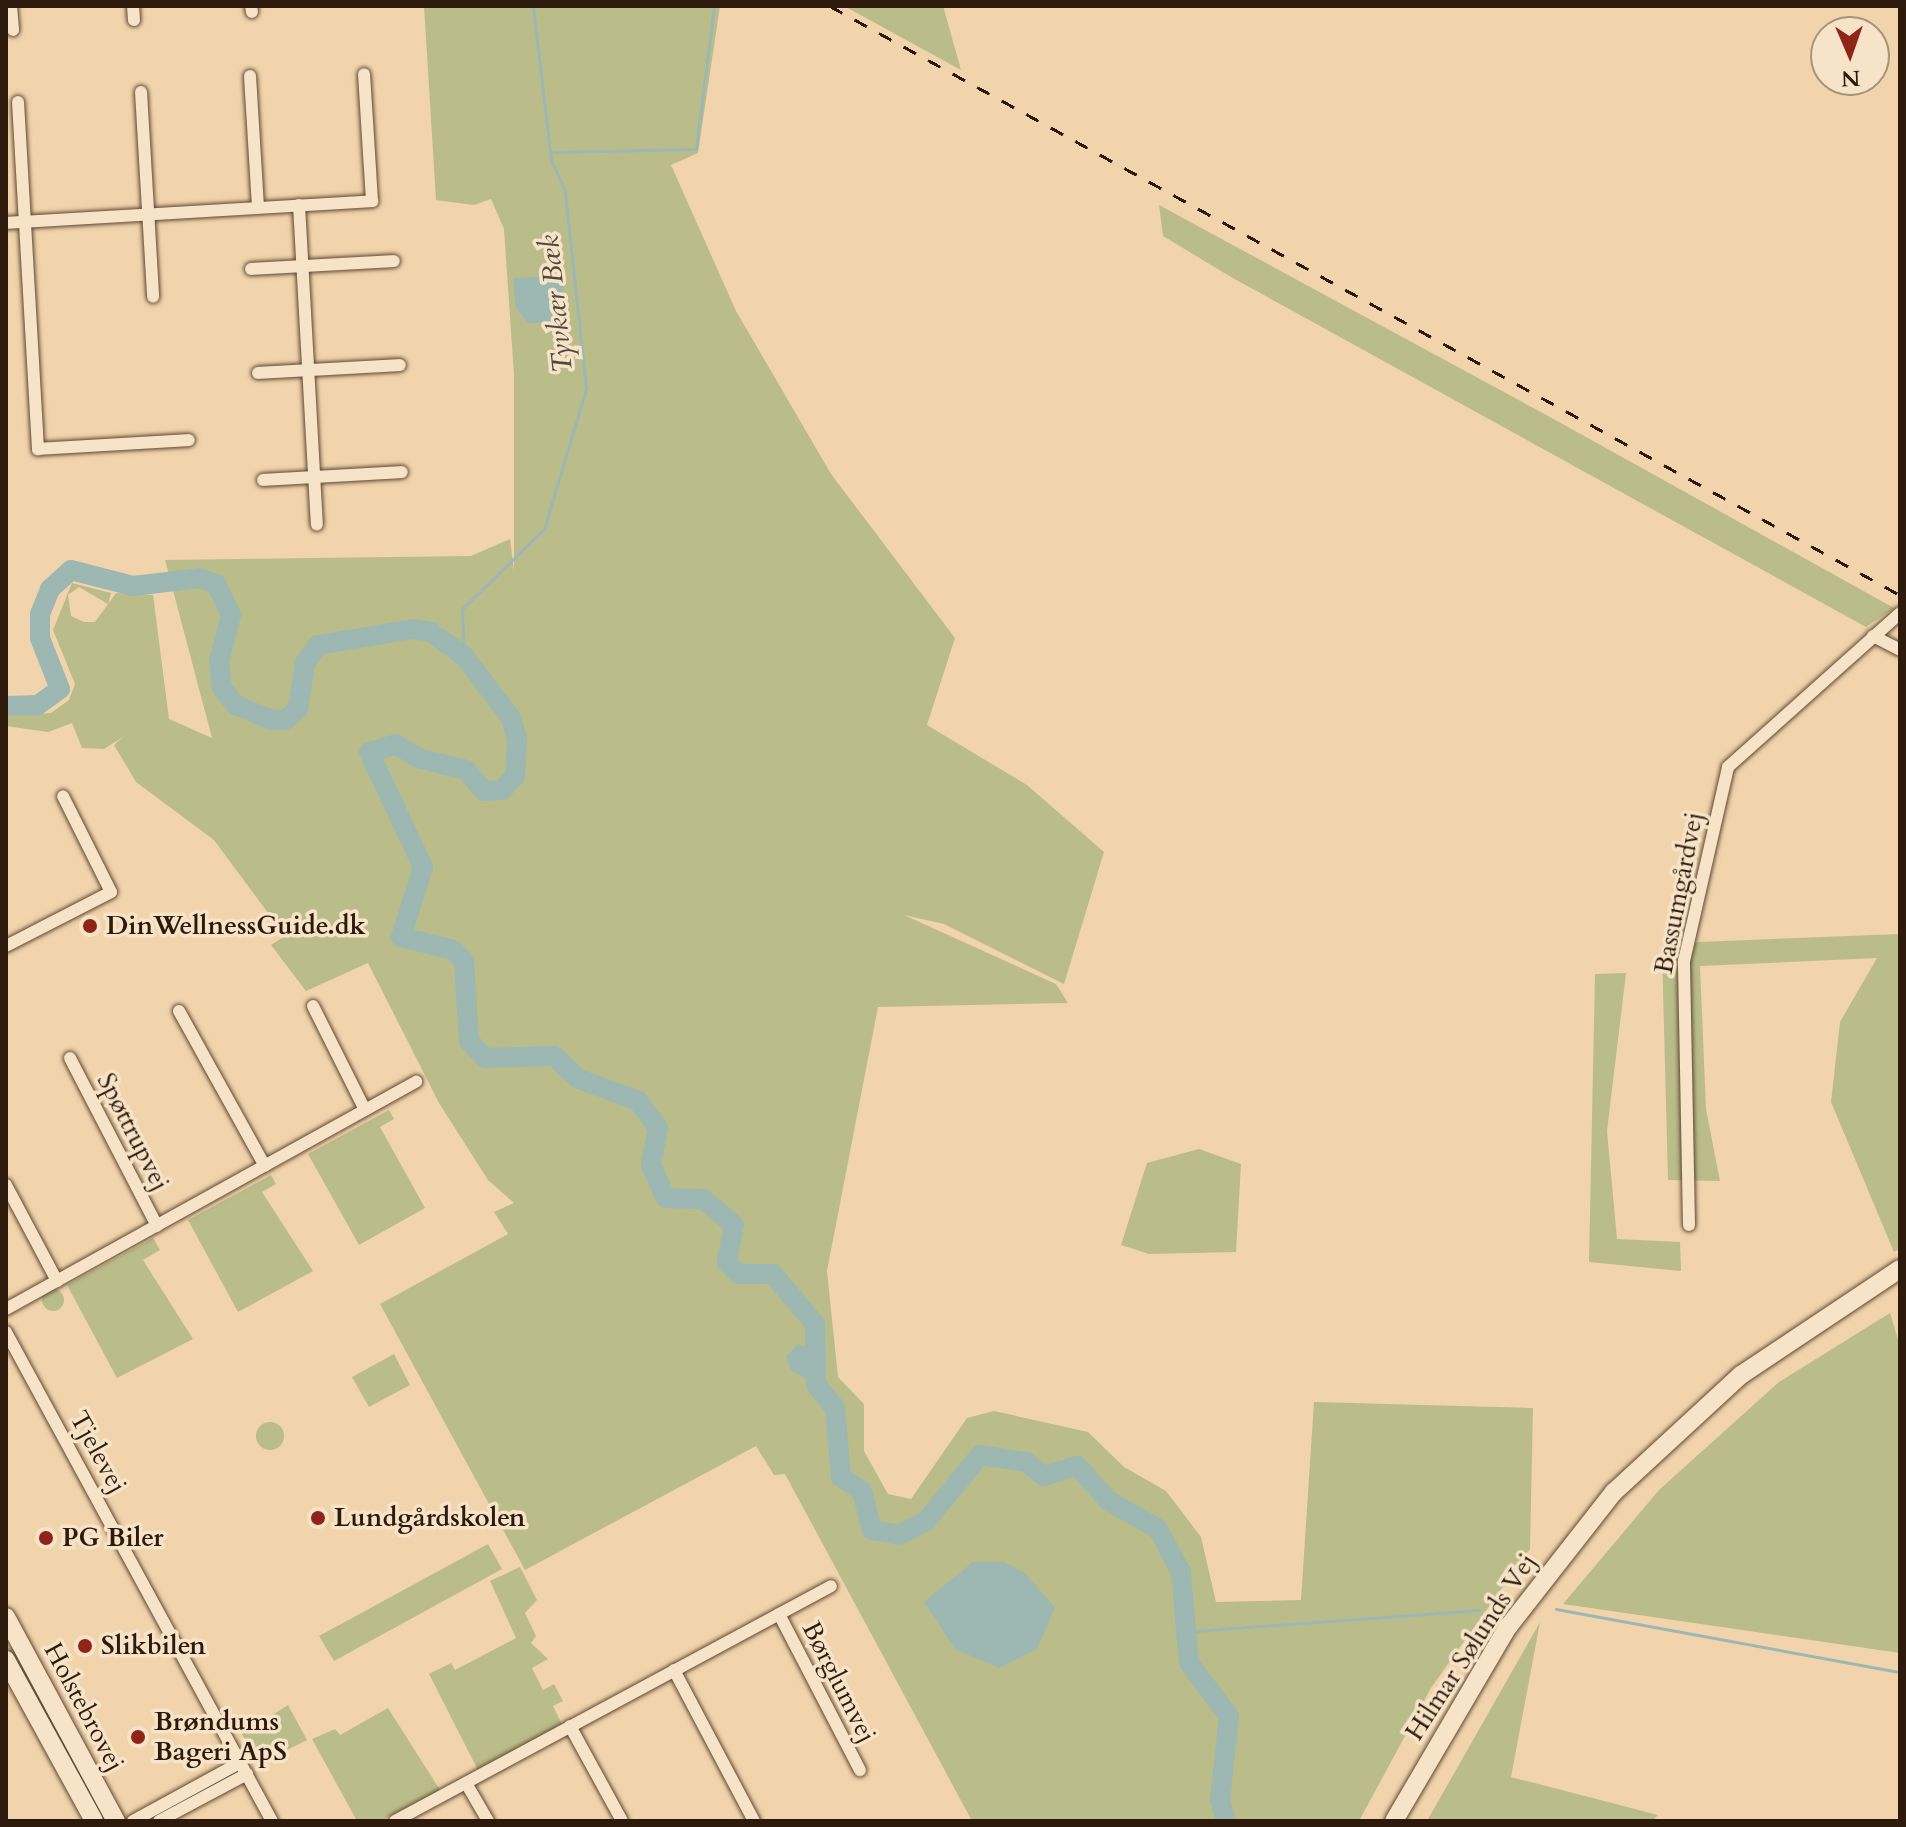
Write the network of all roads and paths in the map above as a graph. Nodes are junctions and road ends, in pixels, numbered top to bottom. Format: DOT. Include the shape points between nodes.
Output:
graph roads {
  1 [pos="11,6"];
  2 [pos="133,6"];
  3 [pos="134,20"];
  4 [pos="13,30"];
  5 [pos="364,74"];
  6 [pos="250,76"];
  7 [pos="141,92"];
  8 [pos="18,102"];
  9 [pos="299,205"];
  10 [pos="258,207"];
  11 [pos="148,214"];
  12 [pos="25,222"];
  13 [pos="6,223"];
  14 [pos="394,261"];
  15 [pos="302,267"];
  16 [pos="251,269"];
  17 [pos="153,297"];
  18 [pos="400,365"];
  19 [pos="308,370"];
  20 [pos="258,373"];
  21 [pos="189,440"];
  22 [pos="402,472"];
  23 [pos="314,478"];
  24 [pos="263,480"];
  25 [pos="317,524"];
  26 [pos="1900,613"];
  27 [pos="1873,636"];
  28 [pos="1900,650"];
  29 [pos="63,796"];
  30 [pos="7,944"];
  31 [pos="313,1006"];
  32 [pos="179,1011"];
  33 [pos="70,1058"];
  34 [pos="416,1082"];
  35 [pos="365,1110"];
  36 [pos="265,1166"];
  37 [pos="6,1185"];
  38 [pos="1689,1225"];
  39 [pos="157,1226"];
  40 [pos="1900,1269"];
  41 [pos="57,1281"];
  42 [pos="6,1309"];
  43 [pos="6,1332"];
  44 [pos="831,1586"];
  45 [pos="779,1614"];
  46 [pos="6,1617"];
  47 [pos="6,1660"];
  48 [pos="674,1670"];
  49 [pos="570,1726"];
  50 [pos="244,1768"];
  51 [pos="860,1770"];
  52 [pos="466,1783"];
  53 [pos="94,1821"];
  54 [pos="116,1821"];
  55 [pos="133,1821"];
  56 [pos="159,1821"];
  57 [pos="272,1821"];
  58 [pos="395,1821"];
  59 [pos="488,1821"];
  60 [pos="622,1821"];
  61 [pos="754,1821"];
  62 [pos="1394,1821"];
  1 -- 4 [label="street"];
  2 -- 3 [label="street"];
  5 -- 9 [label="street" via="372,201"];
  6 -- 10 [label="street"];
  7 -- 11 [label="street"];
  8 -- 12 [label="street"];
  9 -- 10 [label="street"];
  9 -- 15 [label="street"];
  10 -- 11 [label="street"];
  11 -- 12 [label="street"];
  11 -- 17 [label="street"];
  12 -- 13 [label="street"];
  12 -- 21 [label="street" via="38,449"];
  14 -- 15 [label="street"];
  15 -- 16 [label="street"];
  15 -- 19 [label="street"];
  18 -- 19 [label="street"];
  19 -- 20 [label="street"];
  19 -- 23 [label="street"];
  22 -- 23 [label="street"];
  23 -- 24 [label="street"];
  23 -- 25 [label="street"];
  26 -- 27 [label="street, Bassumgårdvej"];
  27 -- 28 [label="street"];
  27 -- 38 [label="street, Bassumgårdvej" via="1728,767 1684,961"];
  29 -- 30 [label="street" via="111,892"];
  31 -- 35 [label="street"];
  32 -- 36 [label="street"];
  33 -- 39 [label="street, Spøttrupvej"];
  34 -- 35 [label="street, Spøttrupvej"];
  35 -- 36 [label="street, Spøttrupvej"];
  36 -- 39 [label="street, Spøttrupvej"];
  37 -- 41 [label="street"];
  39 -- 41 [label="street, Spøttrupvej"];
  40 -- 62 [label="street, Hilmar Sølunds Vej" via="1741,1375 1614,1492 1508,1627"];
  41 -- 42 [label="street, Spøttrupvej"];
  43 -- 50 [label="street, Tjelevej"];
  44 -- 45 [label="street, Børglumvej"];
  45 -- 48 [label="street, Børglumvej"];
  45 -- 51 [label="street, Børglumvej"];
  46 -- 54 [label="street, Holstebrovej"];
  47 -- 53 [label="street, Holstebrovej"];
  48 -- 49 [label="street, Børglumvej"];
  48 -- 61 [label="street"];
  49 -- 52 [label="street, Børglumvej"];
  49 -- 60 [label="street"];
  50 -- 55 [label="street"];
  50 -- 56 [label="street"];
  50 -- 57 [label="street, Tjelevej"];
  52 -- 58 [label="street, Børglumvej"];
  52 -- 59 [label="street"];
}
